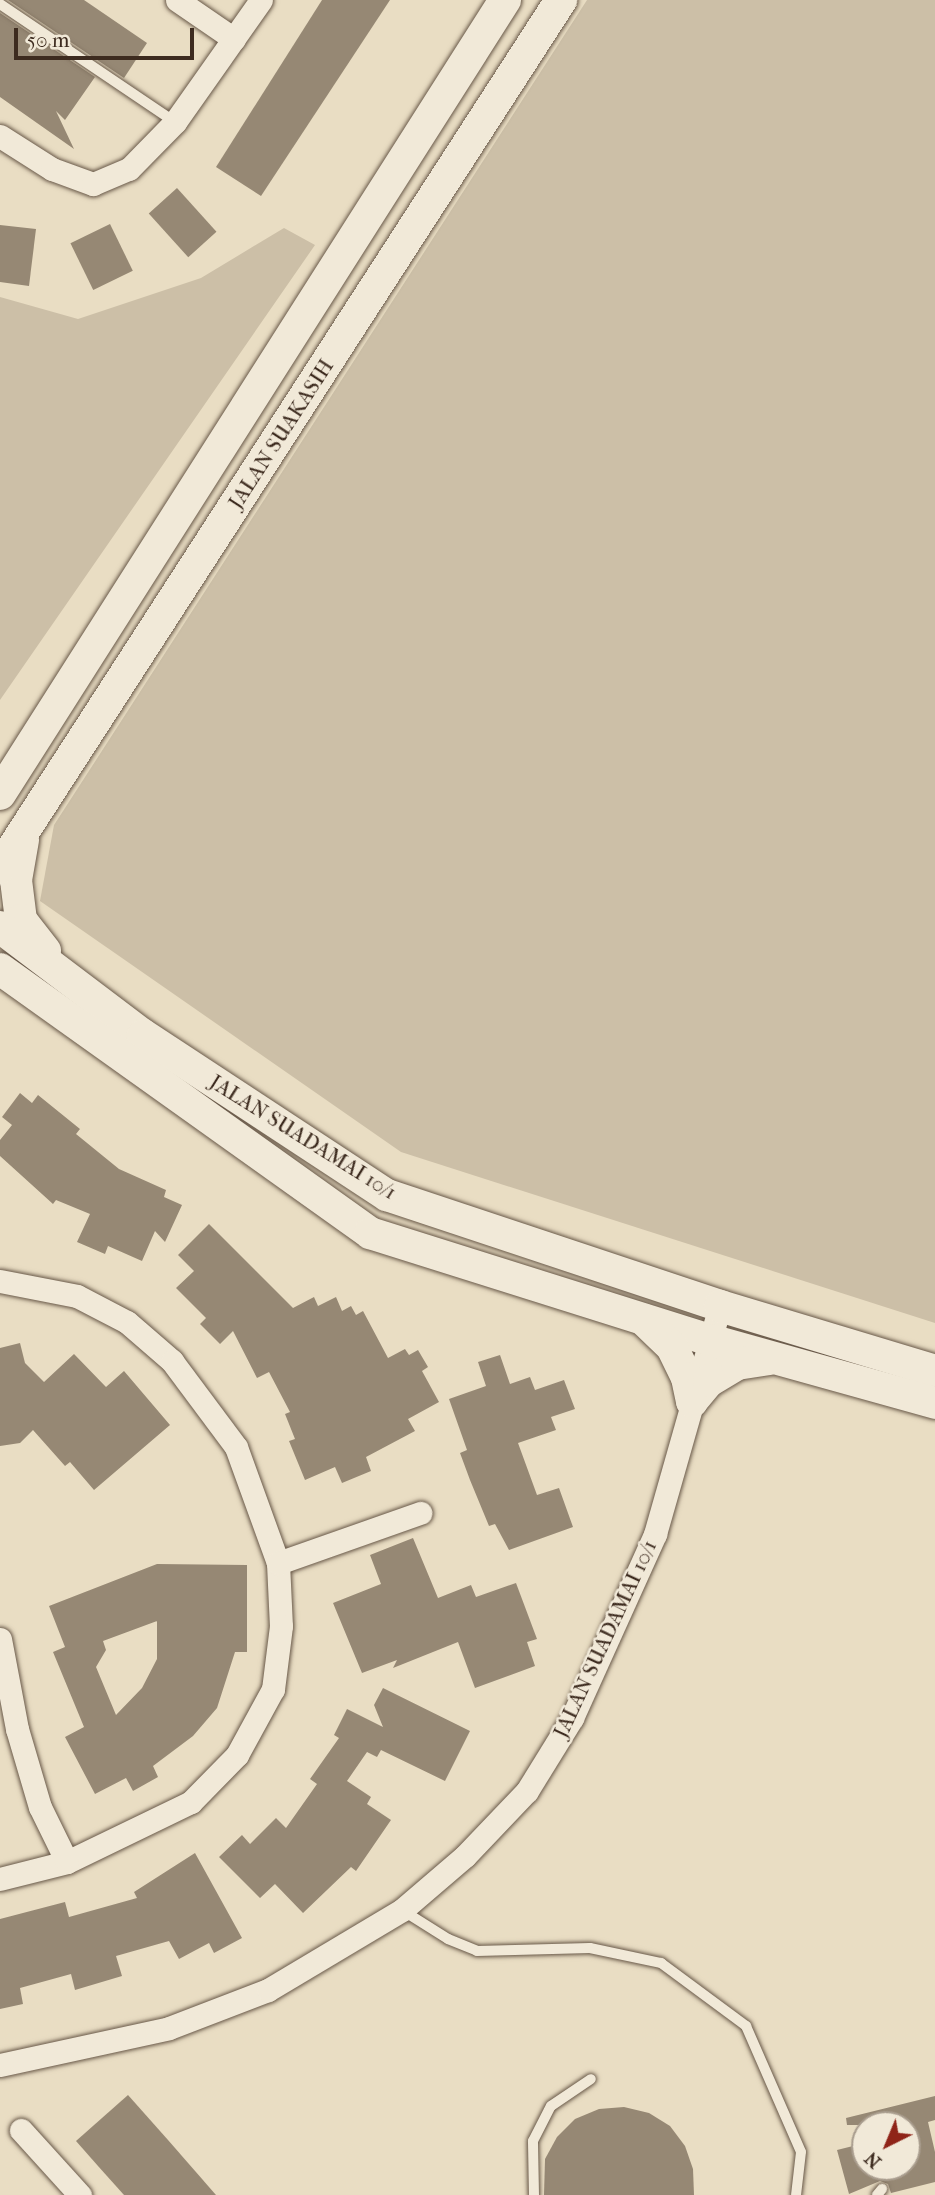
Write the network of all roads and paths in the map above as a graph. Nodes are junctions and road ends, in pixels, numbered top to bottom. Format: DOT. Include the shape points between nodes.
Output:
graph roads {
  1 [pos="177,0"];
  2 [pos="261,0"];
  3 [pos="505,0"];
  4 [pos="561,0"];
  5 [pos="0,4"];
  6 [pos="234,39"];
  7 [pos="176,122"];
  8 [pos="0,136"];
  9 [pos="0,794"];
  10 [pos="24,832"];
  11 [pos="0,868"];
  12 [pos="0,927"];
  13 [pos="0,968"];
  14 [pos="64,976"];
  15 [pos="0,991"];
  16 [pos="50,1004"];
  17 [pos="0,1281"];
  18 [pos="720,1307"];
  19 [pos="643,1319"];
  20 [pos="710,1340"];
  21 [pos="774,1358"];
  22 [pos="935,1371"];
  23 [pos="692,1401"];
  24 [pos="935,1403"];
  25 [pos="419,1513"];
  26 [pos="278,1563"];
  27 [pos="0,1639"];
  28 [pos="67,1862"];
  29 [pos="0,1879"];
  30 [pos="402,1910"];
  31 [pos="0,2065"];
  32 [pos="591,2079"];
  33 [pos="22,2130"];
  34 [pos="80,2195"];
  35 [pos="534,2195"];
  36 [pos="796,2195"];
  1 -- 6 [label="street"];
  2 -- 6 [label="street"];
  3 -- 9 [label="street, JALAN SUAKASIH"];
  4 -- 10 [label="street, JALAN SUAKASIH"];
  5 -- 7 [label="lane"];
  6 -- 7 [label="street"];
  7 -- 8 [label="street" via="129,169 93,184 52,169"];
  10 -- 11 [label="street, JALAN SUAKASIH"];
  10 -- 14 [label="street" via="16,880 21,920"];
  12 -- 14 [label="street, JALAN SUADAMAI 10/1"];
  13 -- 16 [label="street, JALAN SUADAMAI 10/1"];
  14 -- 18 [label="street, JALAN SUADAMAI 10/1" via="143,1035 387,1195"];
  15 -- 16 [label="street"];
  16 -- 19 [label="street, JALAN SUADAMAI 10/1" via="370,1233"];
  17 -- 26 [label="street" via="77,1296 127,1322 172,1361 236,1447"];
  18 -- 20 [label="street, JALAN SUADAMAI 10/1"];
  18 -- 22 [label="street, JALAN SUADAMAI 10/1"];
  19 -- 20 [label="street, JALAN SUADAMAI 10/1"];
  19 -- 23 [label="street" via="672,1347"];
  20 -- 21 [label="street, JALAN SUADAMAI 10/1"];
  20 -- 23 [label="street, JALAN SUADAMAI 10/1"];
  21 -- 23 [label="street" via="737,1364 709,1381"];
  21 -- 24 [label="street, JALAN SUADAMAI 10/1"];
  23 -- 30 [label="street, JALAN SUADAMAI 10/1" via="655,1534 572,1718 527,1791 465,1856"];
  25 -- 26 [label="street"];
  26 -- 28 [label="street" via="281,1626 273,1689 237,1755 191,1802"];
  27 -- 28 [label="street" via="17,1729 40,1807"];
  28 -- 29 [label="street"];
  30 -- 31 [label="street, JALAN SUADAMAI 10/1" via="268,1990 169,2028"];
  30 -- 36 [label="lane" via="448,1940 477,1951 590,1948 661,1963 746,2026 800,2152"];
  32 -- 35 [label="lane" via="551,2106 533,2141"];
  33 -- 34 [label="street"];
}
